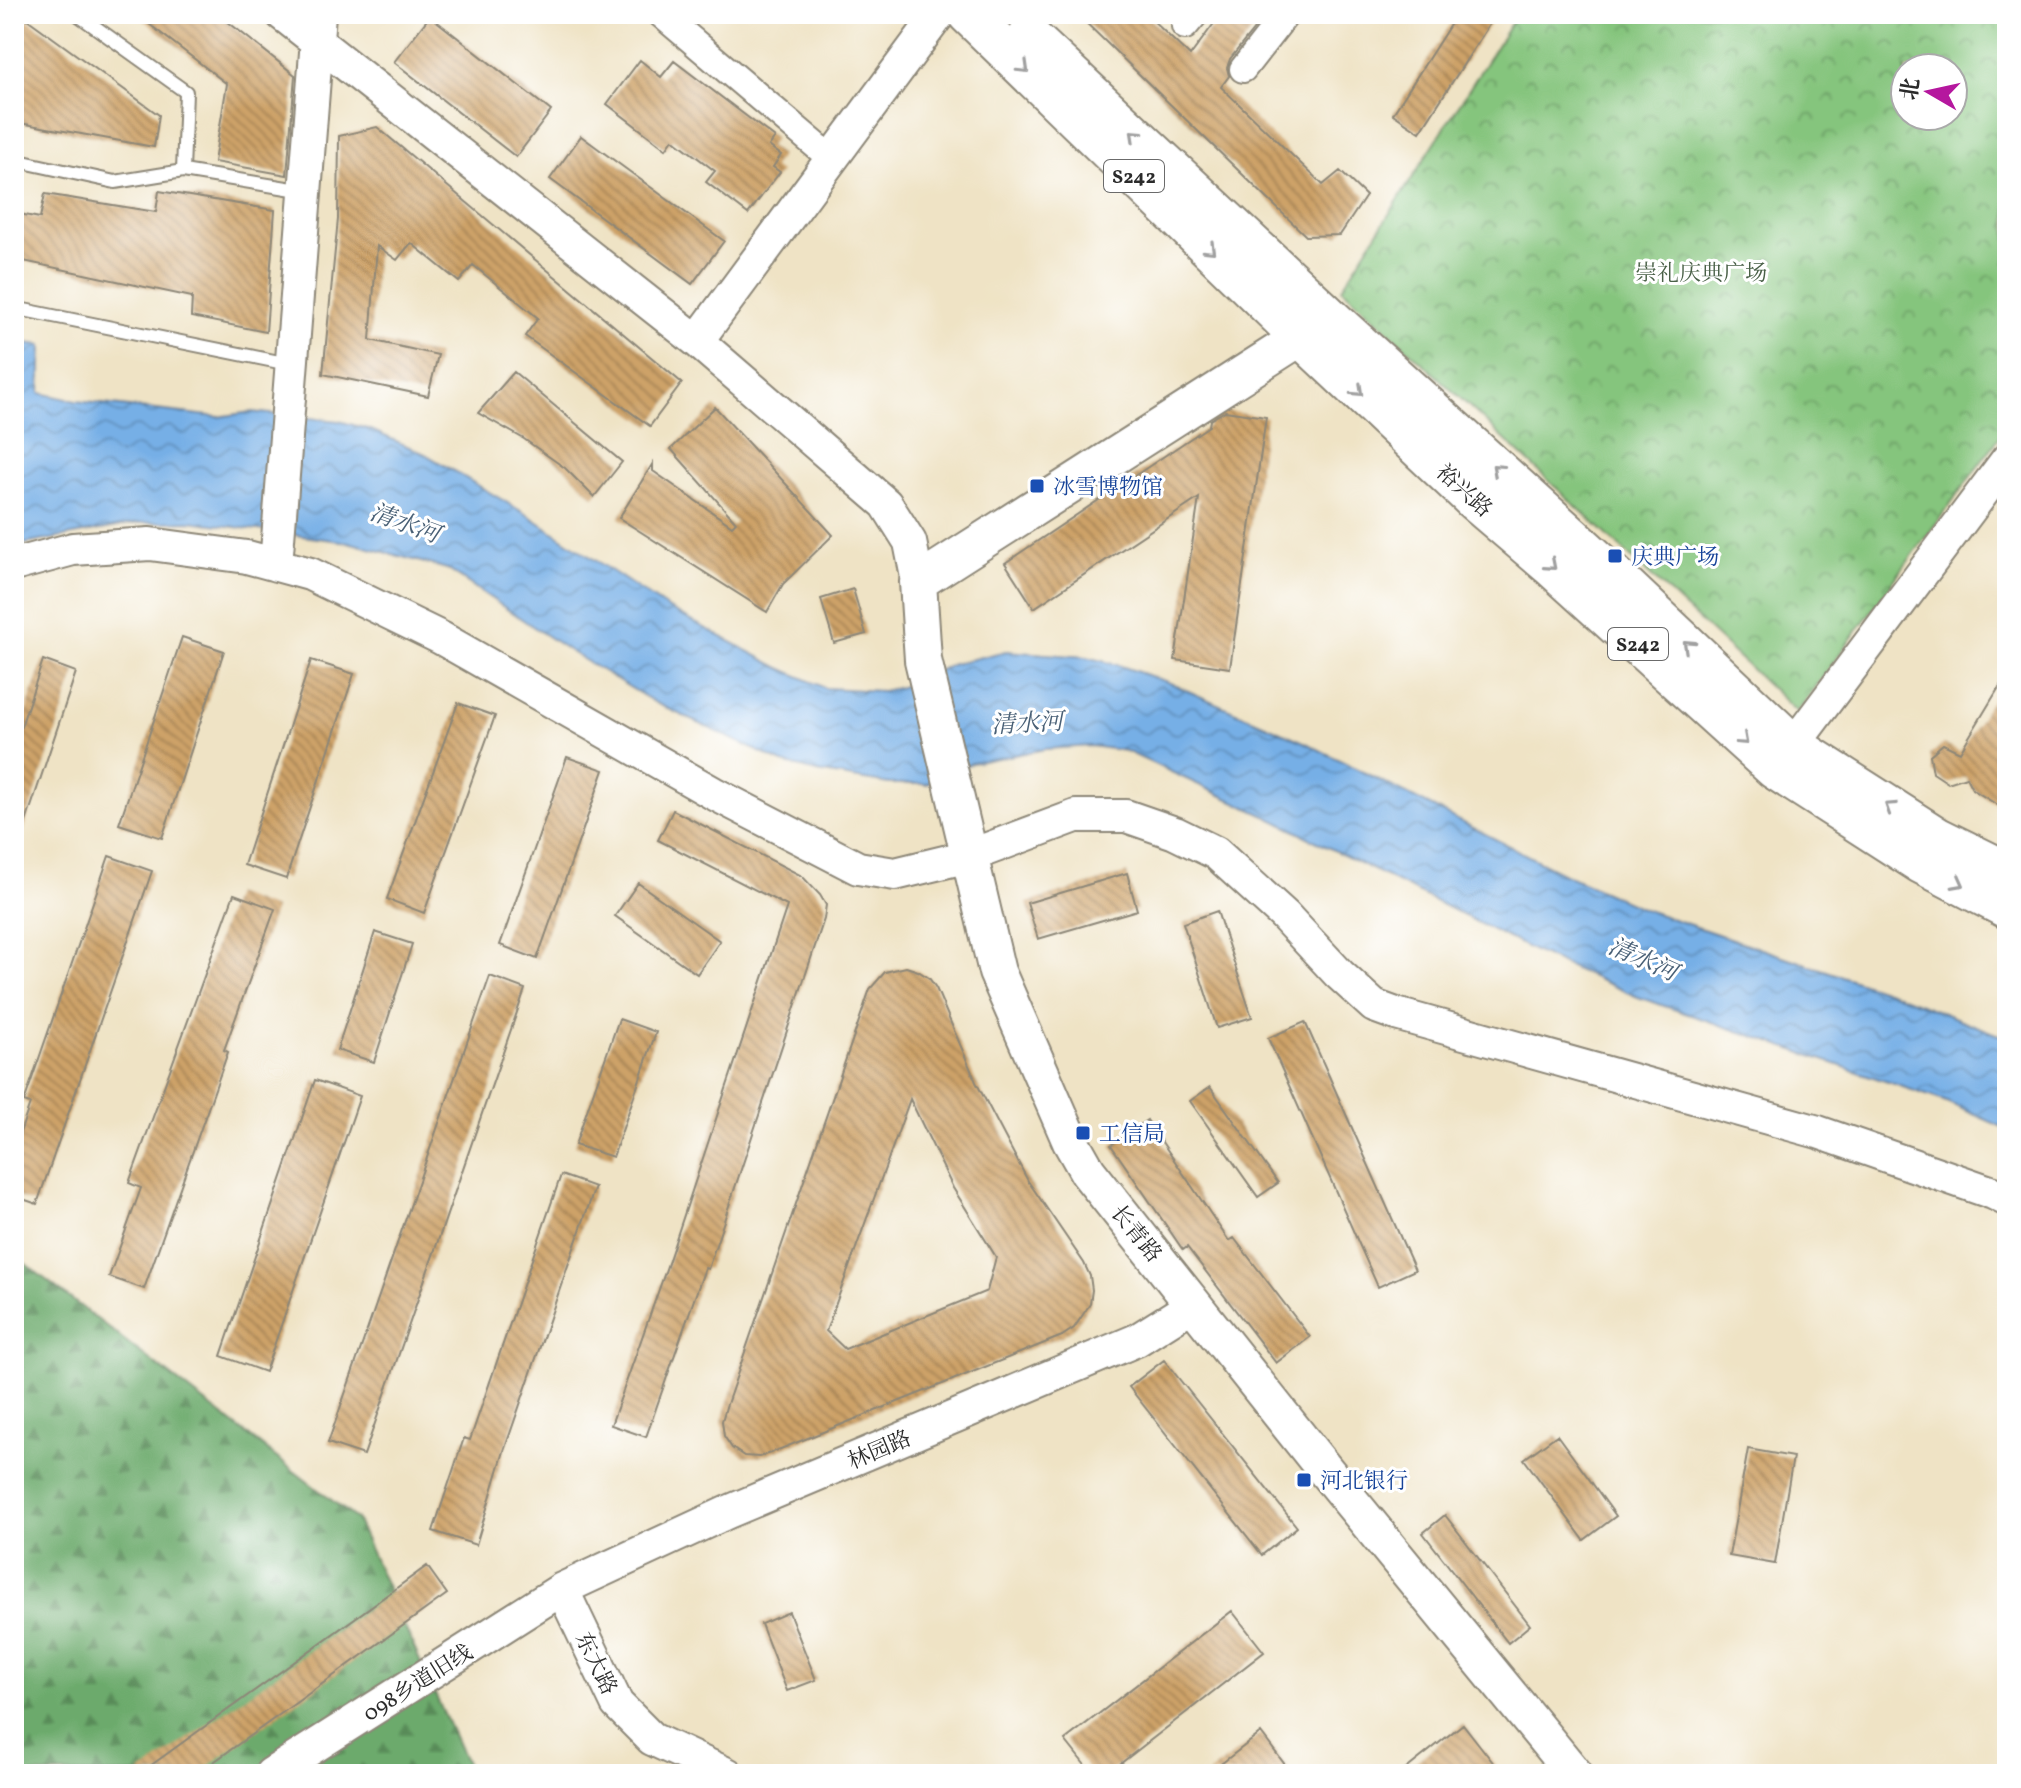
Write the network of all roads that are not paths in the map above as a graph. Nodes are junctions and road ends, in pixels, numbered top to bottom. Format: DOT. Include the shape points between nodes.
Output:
graph roads {
  1 [pos="77,14"];
  2 [pos="282,14"];
  3 [pos="661,14"];
  4 [pos="939,14"];
  5 [pos="968,14"];
  6 [pos="1006,14"];
  7 [pos="1286,14"];
  8 [pos="318,28"];
  9 [pos="1243,69"];
  10 [pos="832,159"];
  11 [pos="14,160"];
  12 [pos="183,171"];
  13 [pos="305,191"];
  14 [pos="14,308"];
  15 [pos="1318,330"];
  16 [pos="697,341"];
  17 [pos="292,365"];
  18 [pos="2007,460"];
  19 [pos="277,552"];
  20 [pos="14,565"];
  21 [pos="918,582"];
  22 [pos="1785,757"];
  23 [pos="969,856"];
  24 [pos="2007,872"];
  25 [pos="2007,908"];
  26 [pos="2007,1200"];
  27 [pos="1194,1304"];
  28 [pos="562,1589"];
  29 [pos="271,1774"];
  30 [pos="727,1774"];
  31 [pos="1574,1774"];
  1 -- 12 [label="lane" via="186,92"];
  2 -- 8 [label="street"];
  3 -- 10 [label="street"];
  4 -- 10 [label="street"];
  5 -- 15 [label="main road, 裕兴路 / S242, one-way"];
  15 -- 6 [label="main road, 裕兴路 / S242, one-way"];
  7 -- 9 [label="street"];
  8 -- 13 [label="street"];
  8 -- 16 [label="street"];
  10 -- 16 [label="street"];
  11 -- 12 [label="lane" via="115,182"];
  12 -- 13 [label="lane"];
  13 -- 17 [label="street"];
  14 -- 17 [label="lane"];
  15 -- 21 [label="main road"];
  15 -- 22 [label="main road, 裕兴路 / S242" via="1474,500"];
  16 -- 21 [label="street" via="886,504 910,542"];
  17 -- 19 [label="street"];
  18 -- 22 [label="street"];
  19 -- 20 [label="street" via="247,557 150,544 73,549"];
  19 -- 23 [label="street" via="858,868 895,874"];
  21 -- 23 [label="main road, 长青路" via="923,660"];
  24 -- 22 [label="main road, 裕兴路 / S242, one-way"];
  22 -- 25 [label="main road, 裕兴路 / S242, one-way" via="1921,863"];
  23 -- 26 [label="street" via="1076,816 1126,816 1216,853 1374,1006 1818,1132"];
  23 -- 27 [label="main road, 长青路" via="997,972 1071,1142 1088,1172"];
  27 -- 28 [label="street, 林园路" via="1137,1340 728,1512"];
  27 -- 31 [label="main road, 长青路"];
  28 -- 29 [label="street, 098乡道旧线"];
  28 -- 30 [label="street, 东大路" via="617,1704 652,1739"];
}
